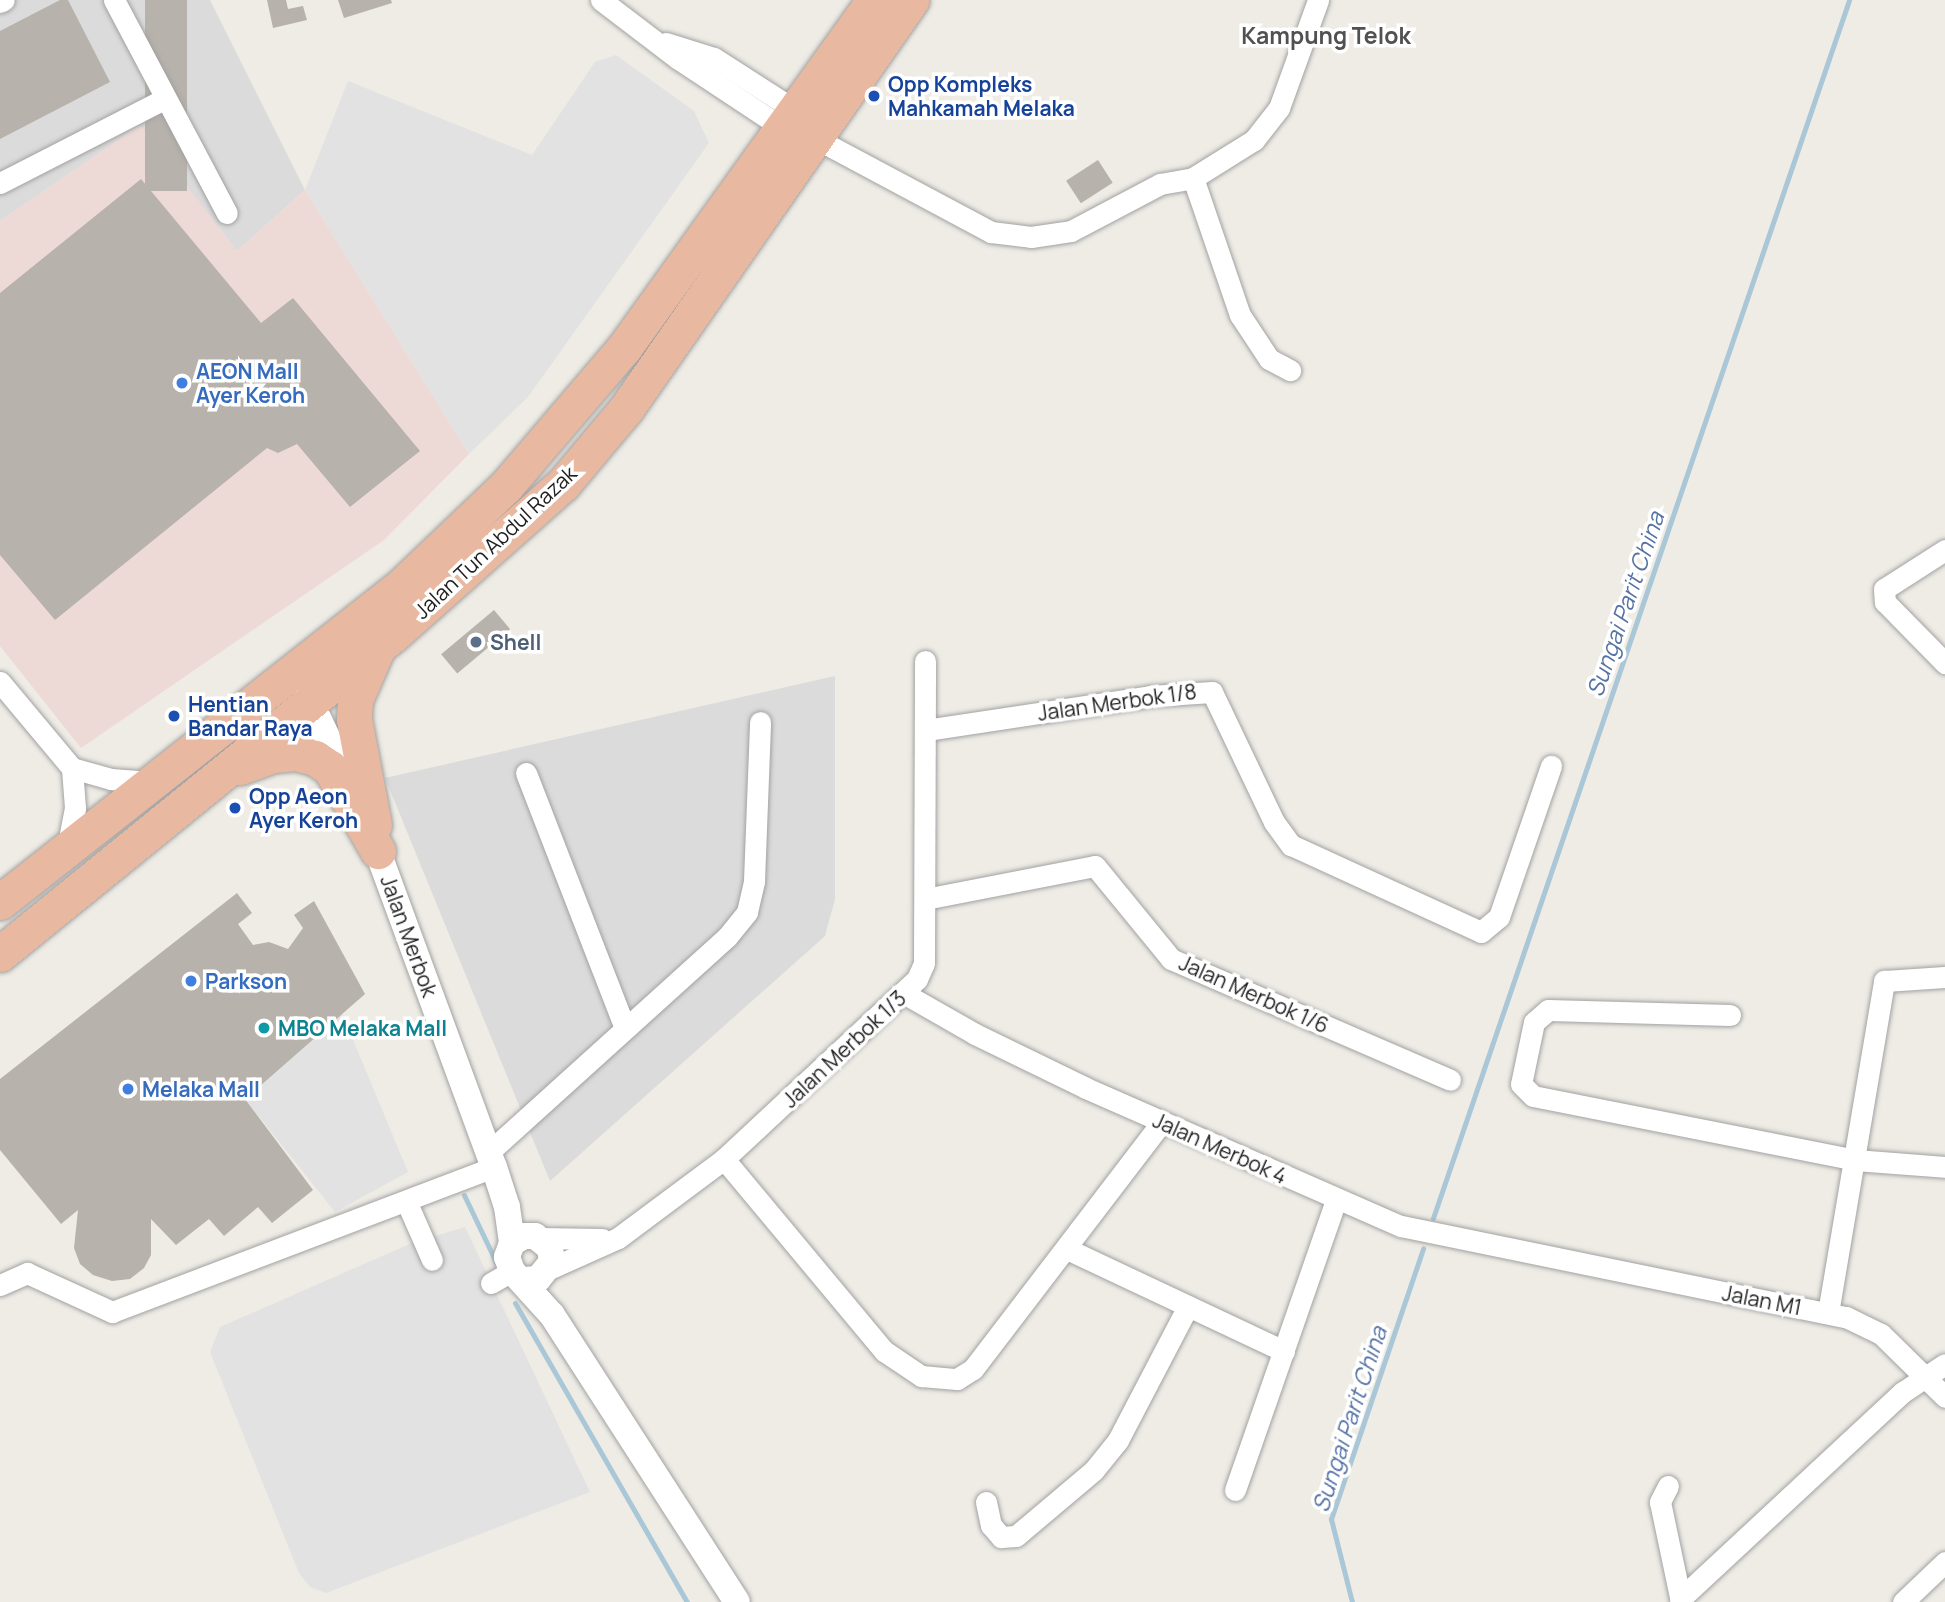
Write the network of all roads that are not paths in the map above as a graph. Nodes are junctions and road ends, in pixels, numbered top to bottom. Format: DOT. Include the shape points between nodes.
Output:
graph roads {
  1 [pos="114,0"];
  2 [pos="601,0"];
  3 [pos="874,0"];
  4 [pos="911,0"];
  5 [pos="1318,0"];
  6 [pos="651,39"];
  7 [pos="166,98"];
  8 [pos="807,131"];
  9 [pos="1193,178"];
  10 [pos="0,183"];
  11 [pos="227,213"];
  12 [pos="1290,370"];
  13 [pos="1945,551"];
  14 [pos="379,646"];
  15 [pos="925,661"];
  16 [pos="1945,663"];
  17 [pos="0,681"];
  18 [pos="304,686"];
  19 [pos="760,722"];
  20 [pos="926,730"];
  21 [pos="1551,766"];
  22 [pos="72,768"];
  23 [pos="526,773"];
  24 [pos="151,782"];
  25 [pos="206,786"];
  26 [pos="67,849"];
  27 [pos="378,851"];
  28 [pos="925,899"];
  29 [pos="0,902"];
  30 [pos="0,954"];
  31 [pos="1945,977"];
  32 [pos="905,994"];
  33 [pos="1730,1015"];
  34 [pos="624,1026"];
  35 [pos="1450,1080"];
  36 [pos="1162,1122"];
  37 [pos="491,1159"];
  38 [pos="724,1159"];
  39 [pos="1855,1160"];
  40 [pos="1945,1167"];
  41 [pos="1336,1200"];
  42 [pos="407,1203"];
  43 [pos="618,1238"];
  44 [pos="527,1239"];
  45 [pos="1067,1249"];
  46 [pos="1552,1259"];
  47 [pos="432,1260"];
  48 [pos="524,1276"];
  49 [pos="0,1285"];
  50 [pos="1188,1306"];
  51 [pos="1828,1313"];
  52 [pos="1284,1351"];
  53 [pos="1945,1364"];
  54 [pos="1925,1375"];
  55 [pos="1945,1397"];
  56 [pos="1668,1486"];
  57 [pos="1235,1490"];
  58 [pos="986,1503"];
  59 [pos="1945,1562"];
  60 [pos="1681,1600"];
  61 [pos="737,1602"];
  62 [pos="1903,1602"];
  1 -- 7 [label="street"];
  2 -- 6 [label="street"];
  3 -- 8 [label="highway, Jalan Tun Abdul Razak"];
  4 -- 8 [label="highway, Jalan Tun Abdul Razak"];
  5 -- 9 [label="street" via="1287,90 1269,126"];
  6 -- 8 [label="street"];
  6 -- 8 [label="street" via="714,58"];
  7 -- 10 [label="street"];
  7 -- 11 [label="street"];
  8 -- 9 [label="street" via="991,232 1031,237 1071,231 1160,184"];
  8 -- 14 [label="highway, Jalan Tun Abdul Razak" via="626,409 563,484"];
  8 -- 18 [label="highway, Jalan Tun Abdul Razak" via="506,486"];
  9 -- 12 [label="street" via="1240,315 1269,359"];
  13 -- 16 [label="street" via="1884,589 1885,602"];
  14 -- 18 [label="highway, Jalan Tun Abdul Razak"];
  14 -- 27 [label="highway" via="355,700 354,719"];
  15 -- 20 [label="street, Jalan Merbok 1/3"];
  17 -- 22 [label="street"];
  18 -- 24 [label="highway, Jalan Tun Abdul Razak"];
  18 -- 25 [label="highway, Jalan Tun Abdul Razak"];
  18 -- 27 [label="street, Jalan Merbok"];
  19 -- 34 [label="street" via="754,881 747,912 727,937"];
  20 -- 21 [label="street, Jalan Merbok 1/8" via="1150,696 1212,692 1274,822 1291,845 1472,931 1489,930 1499,918"];
  20 -- 28 [label="street, Jalan Merbok 1/3"];
  22 -- 24 [label="street" via="111,779"];
  22 -- 26 [label="street" via="75,808"];
  23 -- 34 [label="street"];
  24 -- 26 [label="highway, Jalan Tun Abdul Razak"];
  25 -- 27 [label="highway" via="273,755 296,753 315,758 330,768"];
  25 -- 30 [label="highway, Jalan Tun Abdul Razak"];
  26 -- 29 [label="highway, Jalan Tun Abdul Razak"];
  27 -- 37 [label="street, Jalan Merbok"];
  28 -- 32 [label="street, Jalan Merbok 1/3" via="924,963"];
  28 -- 35 [label="street, Jalan Merbok 1/6" via="1096,866 1171,959"];
  31 -- 39 [label="street" via="1884,981"];
  32 -- 36 [label="street, Jalan Merbok 4" via="975,1034"];
  32 -- 38 [label="street, Jalan Merbok 1/3"];
  33 -- 39 [label="street" via="1548,1010 1534,1021 1521,1084 1533,1096"];
  34 -- 37 [label="street"];
  36 -- 41 [label="street, Jalan Merbok 4"];
  36 -- 45 [label="street"];
  37 -- 42 [label="street"];
  37 -- 44 [label="street, Jalan Merbok" via="507,1207"];
  38 -- 43 [label="street, Jalan Merbok 1/3"];
  38 -- 45 [label="street" via="884,1351 921,1376 957,1379 972,1369"];
  39 -- 40 [label="street"];
  39 -- 51 [label="street"];
  41 -- 46 [label="street, Jalan Merbok 4" via="1401,1226"];
  41 -- 52 [label="street"];
  42 -- 47 [label="street"];
  42 -- 49 [label="street" via="112,1312 27,1273"];
  43 -- 44 [label="street"];
  43 -- 48 [label="street, Jalan Merbok 1/3"];
  44 -- 48 [label="street" via="507,1257"];
  44 -- 48 [label="street" via="552,1255"];
  45 -- 50 [label="street"];
  46 -- 51 [label="street, Jalan M1"];
  48 -- 61 [label="street"];
  50 -- 52 [label="street"];
  50 -- 58 [label="street" via="1118,1440 1094,1470 1016,1536 1001,1537 991,1525"];
  51 -- 54 [label="street, Jalan M1" via="1881,1334"];
  52 -- 57 [label="street"];
  53 -- 54 [label="street"];
  54 -- 55 [label="street, Jalan M1"];
  54 -- 60 [label="street"];
  56 -- 60 [label="street" via="1660,1502"];
  59 -- 62 [label="street"];
}
